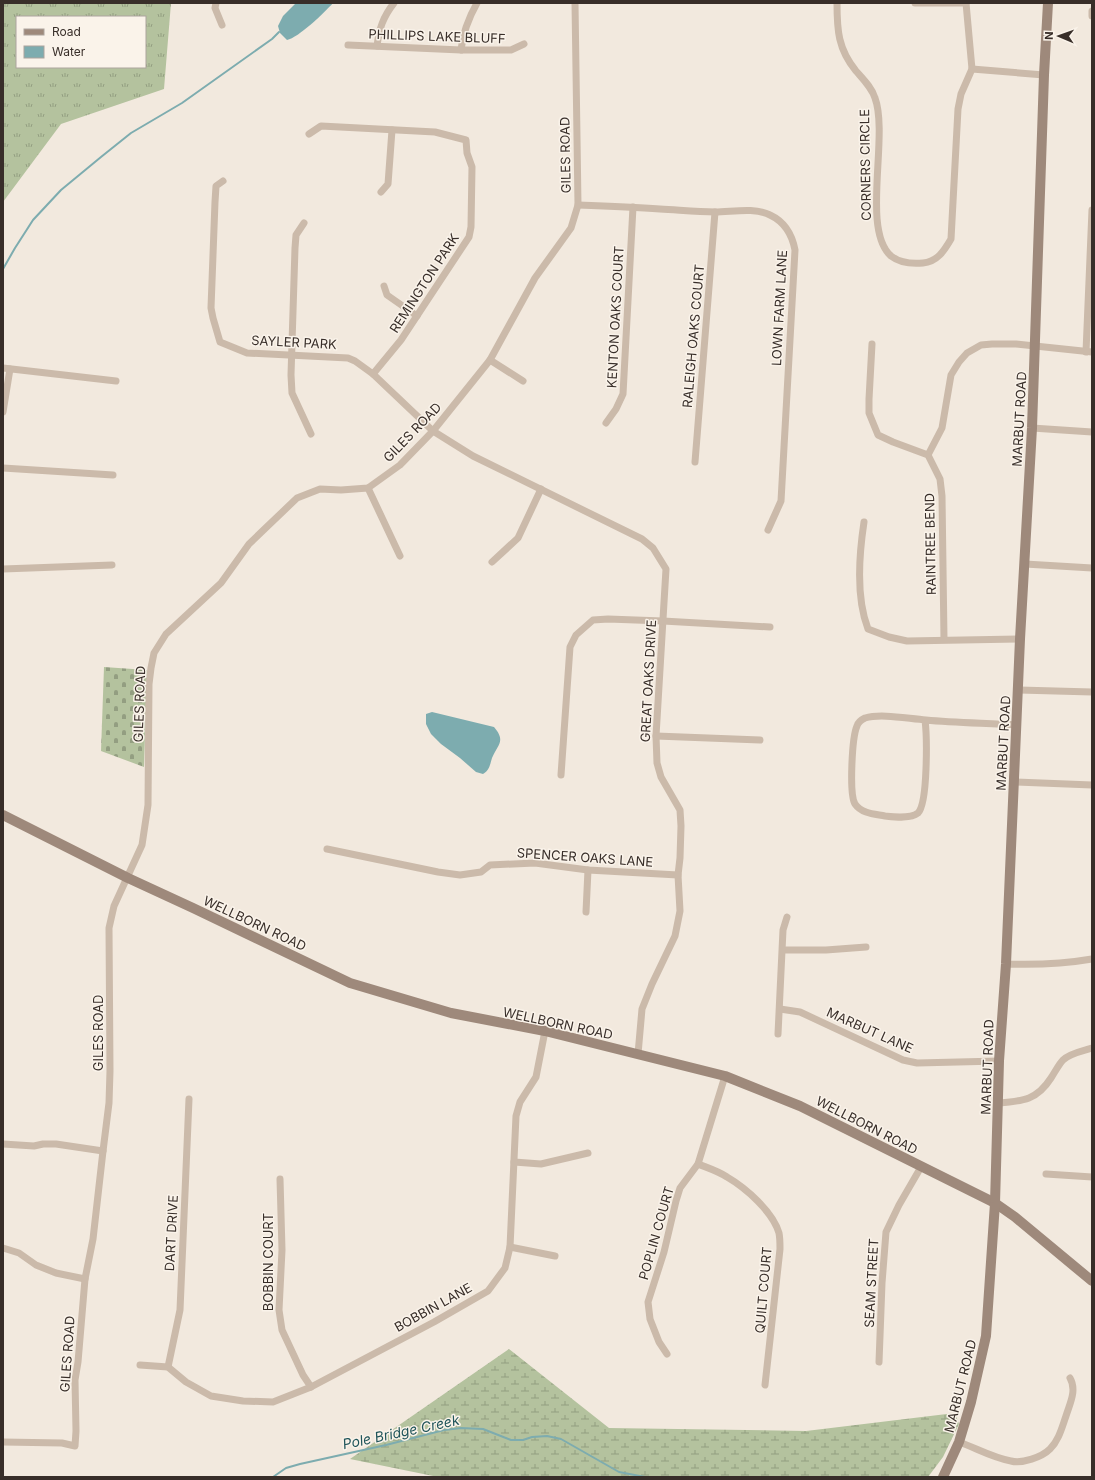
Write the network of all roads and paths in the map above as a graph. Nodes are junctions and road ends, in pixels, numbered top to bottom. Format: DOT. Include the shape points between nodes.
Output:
graph roads {
  1 [pos="216,3"];
  2 [pos="394,3"];
  3 [pos="477,3"];
  4 [pos="575,3"];
  5 [pos="837,3"];
  6 [pos="915,3"];
  7 [pos="966,3"];
  8 [pos="1048,3"];
  9 [pos="1092,11"];
  10 [pos="1092,16"];
  11 [pos="222,25"];
  12 [pos="524,44"];
  13 [pos="348,45"];
  14 [pos="377,46"];
  15 [pos="461,50"];
  16 [pos="972,69"];
  17 [pos="1044,75"];
  18 [pos="392,130"];
  19 [pos="310,134"];
  20 [pos="223,181"];
  21 [pos="381,192"];
  22 [pos="578,205"];
  23 [pos="633,207"];
  24 [pos="1092,210"];
  25 [pos="715,212"];
  26 [pos="304,223"];
  27 [pos="384,286"];
  28 [pos="417,316"];
  29 [pos="872,344"];
  30 [pos="1036,346"];
  31 [pos="1089,352"];
  32 [pos="291,355"];
  33 [pos="490,360"];
  34 [pos="6,369"];
  35 [pos="373,374"];
  36 [pos="116,381"];
  37 [pos="523,382"];
  38 [pos="3,412"];
  39 [pos="606,423"];
  40 [pos="1032,428"];
  41 [pos="433,431"];
  42 [pos="1092,432"];
  43 [pos="311,434"];
  44 [pos="928,455"];
  45 [pos="695,462"];
  46 [pos="3,468"];
  47 [pos="112,475"];
  48 [pos="368,488"];
  49 [pos="541,489"];
  50 [pos="864,522"];
  51 [pos="768,530"];
  52 [pos="400,556"];
  53 [pos="492,562"];
  54 [pos="1025,564"];
  55 [pos="112,565"];
  56 [pos="1092,568"];
  57 [pos="3,569"];
  58 [pos="663,620"];
  59 [pos="770,627"];
  60 [pos="944,639"];
  61 [pos="1020,639"];
  62 [pos="1019,690"];
  63 [pos="1092,692"];
  64 [pos="925,720"];
  65 [pos="1017,725"];
  66 [pos="656,736"];
  67 [pos="760,740"];
  68 [pos="561,775"];
  69 [pos="1014,782"];
  70 [pos="1092,785"];
  71 [pos="3,814"];
  72 [pos="327,849"];
  73 [pos="588,870"];
  74 [pos="678,875"];
  75 [pos="128,878"];
  76 [pos="586,912"];
  77 [pos="787,916"];
  78 [pos="866,947"];
  79 [pos="783,950"];
  80 [pos="1092,959"];
  81 [pos="1006,964"];
  82 [pos="780,1009"];
  83 [pos="546,1031"];
  84 [pos="778,1034"];
  85 [pos="1092,1048"];
  86 [pos="638,1054"];
  87 [pos="999,1061"];
  88 [pos="725,1076"];
  89 [pos="189,1099"];
  90 [pos="999,1103"];
  91 [pos="3,1144"];
  92 [pos="103,1151"];
  93 [pos="588,1153"];
  94 [pos="514,1162"];
  95 [pos="698,1164"];
  96 [pos="921,1167"];
  97 [pos="1046,1174"];
  98 [pos="1092,1176"];
  99 [pos="280,1179"];
  100 [pos="995,1204"];
  101 [pos="1015,1217"];
  102 [pos="994,1224"];
  103 [pos="510,1247"];
  104 [pos="3,1248"];
  105 [pos="555,1256"];
  106 [pos="85,1279"];
  107 [pos="1092,1281"];
  108 [pos="667,1354"];
  109 [pos="880,1362"];
  110 [pos="140,1365"];
  111 [pos="168,1367"];
  112 [pos="1070,1378"];
  113 [pos="765,1385"];
  114 [pos="311,1386"];
  115 [pos="3,1442"];
  116 [pos="959,1442"];
  117 [pos="943,1477"];
  1 -- 11 [label="street" via="215,8"];
  2 -- 14 [label="street" via="382,21"];
  3 -- 15 [label="street" via="466,22"];
  4 -- 22 [label="street, GILES ROAD"];
  5 -- 16 [label="street, CORNERS CIRCLE" via="839,40 844,54 869,85 876,99 879,118 878,230 885,249 891,256 903,262 929,262 938,258 951,239 958,109 961,94"];
  6 -- 7 [label="street"];
  7 -- 16 [label="street, CORNERS CIRCLE"];
  8 -- 17 [label="street, MARBUT ROAD"];
  9 -- 10 [label="street"];
  12 -- 15 [label="street, PHILLIPS LAKE BLUFF" via="510,50"];
  13 -- 14 [label="street, PHILLIPS LAKE BLUFF"];
  14 -- 15 [label="street, PHILLIPS LAKE BLUFF"];
  16 -- 17 [label="street"];
  17 -- 30 [label="street, MARBUT ROAD"];
  18 -- 19 [label="street, REMINGTON PARK" via="321,126"];
  18 -- 21 [label="street" via="388,184"];
  18 -- 28 [label="street, REMINGTON PARK" via="434,132 466,140 472,167 469,237"];
  20 -- 32 [label="street, SAYLER PARK" via="216,186 214,202 211,308 220,342 247,353"];
  22 -- 23 [label="street, LOWN FARM LANE"];
  22 -- 33 [label="street, GILES ROAD" via="571,228 535,278"];
  23 -- 25 [label="street, LOWN FARM LANE"];
  23 -- 39 [label="street, KENTON OAKS COURT" via="623,394"];
  24 -- 31 [label="street"];
  25 -- 45 [label="street, RALEIGH OAKS COURT"];
  25 -- 51 [label="street, LOWN FARM LANE" via="759,211 777,218 784,224 795,250 781,501"];
  26 -- 32 [label="street" via="296,235"];
  27 -- 28 [label="street" via="387,295"];
  28 -- 35 [label="street, REMINGTON PARK"];
  29 -- 44 [label="street" via="869,413 878,435"];
  30 -- 31 [label="street"];
  30 -- 40 [label="street, MARBUT ROAD"];
  30 -- 44 [label="street" via="981,345 966,353 951,375 942,428"];
  32 -- 35 [label="street, SAYLER PARK" via="348,358"];
  32 -- 43 [label="street" via="292,393"];
  33 -- 37 [label="street"];
  33 -- 41 [label="street, GILES ROAD"];
  34 -- 36 [label="street"];
  34 -- 38 [label="street"];
  35 -- 41 [label="street, SAYLER PARK"];
  40 -- 42 [label="street"];
  40 -- 54 [label="street, MARBUT ROAD"];
  41 -- 48 [label="street, GILES ROAD" via="400,465"];
  41 -- 49 [label="street, GREAT OAKS DRIVE" via="473,456"];
  44 -- 60 [label="street, RAINTREE BEND" via="940,480 942,496"];
  46 -- 47 [label="street"];
  48 -- 52 [label="street"];
  48 -- 75 [label="street, GILES ROAD" via="320,489 297,498 249,544 221,584 162,640 154,653 150,673 147,821 142,845"];
  49 -- 53 [label="street" via="518,538"];
  49 -- 58 [label="street, GREAT OAKS DRIVE" via="642,539 653,548 666,569"];
  50 -- 60 [label="street" via="860,594 868,629 907,641"];
  54 -- 56 [label="street"];
  54 -- 61 [label="street, MARBUT ROAD"];
  55 -- 57 [label="street"];
  58 -- 59 [label="street"];
  58 -- 66 [label="street, GREAT OAKS DRIVE"];
  58 -- 68 [label="street" via="593,620 576,635 570,647"];
  60 -- 61 [label="street"];
  61 -- 62 [label="street, MARBUT ROAD"];
  62 -- 63 [label="street"];
  62 -- 65 [label="street, MARBUT ROAD"];
  64 -- 64 [label="street" via="902,717 866,718 857,725 854,735 852,794 860,810 868,814 892,817 912,816 919,812 924,797 927,740"];
  64 -- 65 [label="street"];
  65 -- 69 [label="street, MARBUT ROAD"];
  66 -- 67 [label="street"];
  66 -- 74 [label="street, GREAT OAKS DRIVE" via="657,763 661,777 680,810 681,846"];
  69 -- 70 [label="street"];
  69 -- 81 [label="street, MARBUT ROAD"];
  71 -- 75 [label="street, WELLBORN ROAD"];
  72 -- 73 [label="street, SPENCER OAKS LANE" via="460,875 481,872 490,865 535,864"];
  73 -- 74 [label="street, SPENCER OAKS LANE"];
  73 -- 76 [label="street"];
  74 -- 86 [label="street, GREAT OAKS DRIVE" via="680,911 675,936 642,1009"];
  75 -- 83 [label="street, WELLBORN ROAD" via="350,983 451,1013"];
  75 -- 92 [label="street, GILES ROAD" via="114,906 109,928 110,1071"];
  77 -- 79 [label="street" via="783,930"];
  78 -- 79 [label="street"];
  79 -- 82 [label="street"];
  80 -- 81 [label="street" via="1069,963"];
  81 -- 87 [label="street, MARBUT ROAD"];
  82 -- 84 [label="street"];
  82 -- 87 [label="street, MARBUT LANE" via="800,1012 903,1060 917,1063"];
  83 -- 86 [label="street, WELLBORN ROAD"];
  83 -- 94 [label="street, BOBBIN LANE" via="536,1077 520,1102 516,1116"];
  85 -- 90 [label="street" via="1063,1060 1037,1094 1022,1101"];
  86 -- 88 [label="street, WELLBORN ROAD"];
  87 -- 90 [label="street, MARBUT ROAD"];
  88 -- 95 [label="street, POPLIN COURT"];
  88 -- 96 [label="street, WELLBORN ROAD" via="800,1106"];
  89 -- 111 [label="street, DART DRIVE" via="180,1310"];
  90 -- 100 [label="street, MARBUT ROAD"];
  91 -- 92 [label="street" via="56,1144"];
  92 -- 106 [label="street, GILES ROAD" via="93,1239"];
  93 -- 94 [label="street" via="541,1164"];
  94 -- 103 [label="street, BOBBIN LANE"];
  95 -- 108 [label="street, POPLIN COURT" via="680,1188 648,1302 650,1319"];
  95 -- 113 [label="street, QUILT COURT" via="726,1176 741,1186 771,1217 779,1233 780,1249"];
  96 -- 100 [label="street, WELLBORN ROAD"];
  96 -- 109 [label="street, SEAM STREET" via="898,1205 886,1232"];
  97 -- 98 [label="street"];
  99 -- 114 [label="street, BOBBIN COURT" via="282,1250 279,1310 282,1330 303,1375"];
  100 -- 101 [label="street, WELLBORN ROAD"];
  100 -- 102 [label="street, MARBUT ROAD"];
  101 -- 102 [label="street" via="1004,1218"];
  101 -- 107 [label="street, WELLBORN ROAD"];
  102 -- 116 [label="street, MARBUT ROAD" via="986,1336"];
  103 -- 105 [label="street"];
  103 -- 114 [label="street, BOBBIN LANE" via="506,1268 488,1291"];
  104 -- 106 [label="street" via="20,1252 36,1264 56,1273"];
  106 -- 115 [label="street, GILES ROAD" via="75,1380 75,1446 62,1443"];
  110 -- 111 [label="street"];
  111 -- 114 [label="street, BOBBIN LANE" via="186,1382 211,1396 243,1401 273,1402"];
  112 -- 116 [label="street" via="1074,1385 1073,1395 1060,1434 1050,1449 1035,1458 1012,1462"];
  116 -- 117 [label="street, MARBUT ROAD"];
}
